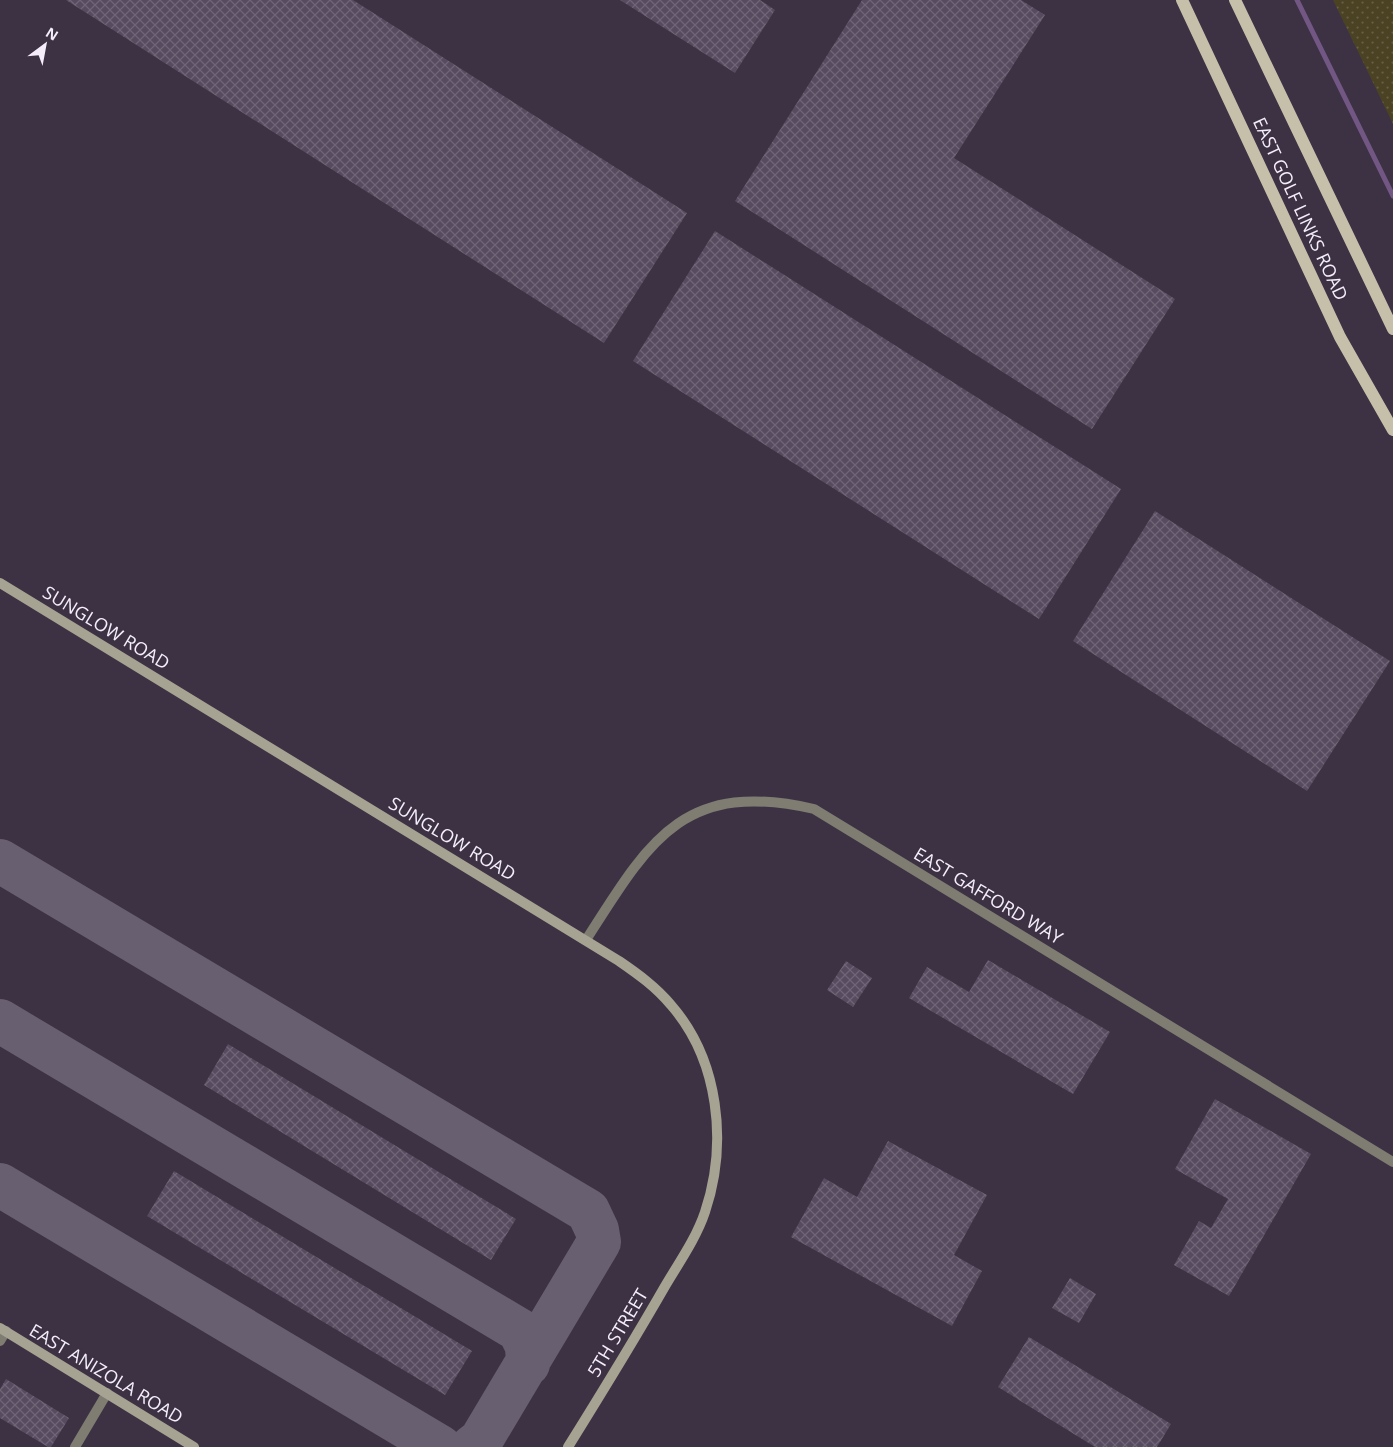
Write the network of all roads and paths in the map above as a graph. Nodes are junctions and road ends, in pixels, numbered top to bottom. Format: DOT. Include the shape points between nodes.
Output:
graph roads {
  1 [pos="1182,0"];
  2 [pos="1235,0"];
  3 [pos="1393,329"];
  4 [pos="1393,430"];
  5 [pos="0,583"];
  6 [pos="586,940"];
  7 [pos="1393,1162"];
  8 [pos="695,1235"];
  9 [pos="3,1330"];
  10 [pos="0,1341"];
  11 [pos="107,1393"];
  12 [pos="75,1447"];
  13 [pos="194,1447"];
  14 [pos="568,1447"];
  1 -- 4 [label="main road, EAST GOLF LINKS ROAD" via="1340,336"];
  2 -- 3 [label="main road, EAST GOLF LINKS ROAD"];
  5 -- 6 [label="street, SUNGLOW ROAD"];
  6 -- 7 [label="street, EAST GAFFORD WAY" via="642,855 680,822 709,809 749,800 776,801 814,809"];
  6 -- 8 [label="street, SUNGLOW ROAD" via="647,980 672,1005 704,1059 713,1091 717,1138 711,1192"];
  8 -- 14 [label="street, 5TH STREET"];
  9 -- 10 [label="street"];
  9 -- 11 [label="street, EAST ANIZOLA ROAD"];
  11 -- 12 [label="street"];
  11 -- 13 [label="street, EAST ANIZOLA ROAD"];
}
